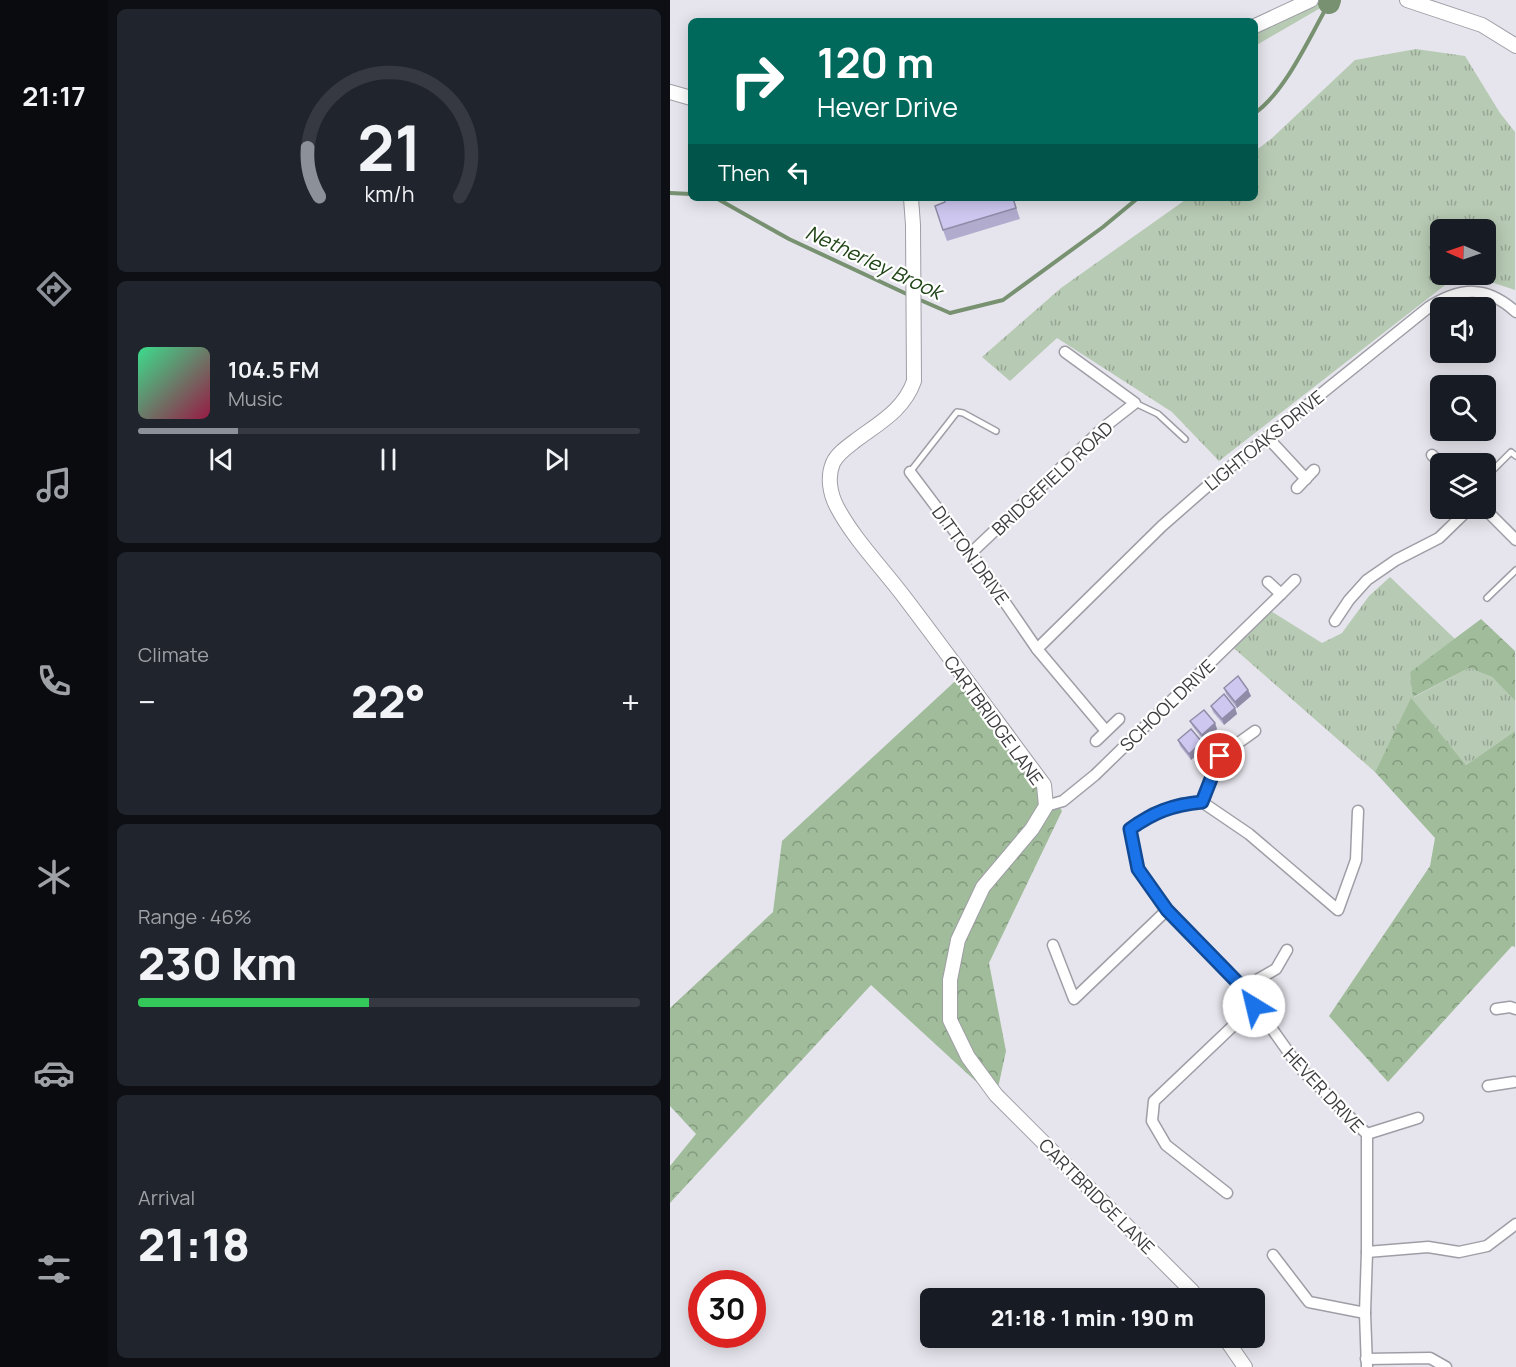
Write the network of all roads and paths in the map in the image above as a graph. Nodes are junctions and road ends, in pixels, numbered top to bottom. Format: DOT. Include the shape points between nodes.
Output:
graph roads {
  1 [pos="1311,0"];
  2 [pos="1407,0"];
  3 [pos="1258,25"];
  4 [pos="1516,46"];
  5 [pos="670,92"];
  6 [pos="688,97"];
  7 [pos="911,201"];
  8 [pos="1516,312"];
  9 [pos="1064,352"];
  10 [pos="1135,403"];
  11 [pos="996,431"];
  12 [pos="1267,437"];
  13 [pos="1185,439"];
  14 [pos="1516,456"];
  15 [pos="1496,467"];
  16 [pos="1315,470"];
  17 [pos="910,471"];
  18 [pos="1306,478"];
  19 [pos="1297,488"];
  20 [pos="1459,519"];
  21 [pos="1495,519"];
  22 [pos="1516,540"];
  23 [pos="971,554"];
  24 [pos="1516,570"];
  25 [pos="1295,580"];
  26 [pos="1268,582"];
  27 [pos="1280,594"];
  28 [pos="1487,598"];
  29 [pos="1336,621"];
  30 [pos="1037,649"];
  31 [pos="1119,719"];
  32 [pos="1106,731"];
  33 [pos="1255,731"];
  34 [pos="1096,741"];
  35 [pos="1202,802"];
  36 [pos="1046,806"];
  37 [pos="1358,811"];
  38 [pos="1167,910"];
  39 [pos="1052,945"];
  40 [pos="1287,950"];
  41 [pos="1243,988"];
  42 [pos="1254,1006"];
  43 [pos="1496,1009"];
  44 [pos="1516,1009"];
  45 [pos="1515,1081"];
  46 [pos="1488,1086"];
  47 [pos="1418,1118"];
  48 [pos="1367,1134"];
  49 [pos="1227,1193"];
  50 [pos="1516,1224"];
  51 [pos="1367,1252"];
  52 [pos="1273,1255"];
  53 [pos="1189,1288"];
  54 [pos="1365,1313"];
  55 [pos="1232,1348"];
  56 [pos="1366,1363"];
  57 [pos="1245,1367"];
  58 [pos="1446,1367"];
  1 -- 3 [label="street"];
  2 -- 4 [label="street" via="1482,25"];
  5 -- 6 [label="street"];
  7 -- 36 [label="street, CARTBRIDGE LANE" via="914,381 910,394 890,416 848,446 833,462 829,477 832,495 844,520 1044,785"];
  8 -- 12 [label="street, LIGHTOAKS DRIVE" via="1502,299 1480,292 1442,299"];
  9 -- 10 [label="street"];
  10 -- 13 [label="lane" via="1158,414"];
  10 -- 23 [label="street, BRIDGEFIELD ROAD" via="1103,428"];
  11 -- 17 [label="lane, DITTON DRIVE" via="957,412"];
  12 -- 18 [label="street"];
  12 -- 30 [label="street, LIGHTOAKS DRIVE" via="1162,526"];
  14 -- 15 [label="lane" via="1512,452"];
  16 -- 18 [label="street"];
  17 -- 23 [label="street, DITTON DRIVE"];
  18 -- 19 [label="street"];
  20 -- 29 [label="street" via="1439,538 1367,580"];
  21 -- 22 [label="street"];
  23 -- 30 [label="street, DITTON DRIVE"];
  24 -- 28 [label="lane"];
  25 -- 27 [label="street, SCHOOL DRIVE"];
  26 -- 27 [label="street"];
  27 -- 36 [label="street, SCHOOL DRIVE" via="1096,775 1063,801"];
  30 -- 32 [label="street, DITTON DRIVE"];
  31 -- 32 [label="street"];
  32 -- 34 [label="street"];
  33 -- 35 [label="street" via="1220,756"];
  35 -- 37 [label="street" via="1249,834 1338,910 1356,860"];
  35 -- 38 [label="street, HEVER DRIVE" via="1152,814 1130,829 1138,869"];
  36 -- 53 [label="street, CARTBRIDGE LANE" via="1032,829 983,887 958,940 950,980 950,1020 968,1057 996,1095"];
  38 -- 39 [label="street" via="1074,999"];
  38 -- 41 [label="street, HEVER DRIVE"];
  40 -- 41 [label="street" via="1276,969"];
  41 -- 42 [label="street, HEVER DRIVE"];
  42 -- 48 [label="street, HEVER DRIVE" via="1299,1068"];
  42 -- 49 [label="street" via="1154,1101 1152,1121 1166,1145"];
  43 -- 44 [label="street"];
  45 -- 46 [label="street"];
  47 -- 48 [label="street"];
  48 -- 51 [label="street, HEVER DRIVE"];
  50 -- 51 [label="street" via="1487,1246 1459,1252 1428,1247"];
  51 -- 54 [label="street, HEVER DRIVE"];
  52 -- 54 [label="street" via="1309,1302"];
  54 -- 56 [label="street, HEVER DRIVE"];
  55 -- 57 [label="street"];
  56 -- 58 [label="street" via="1430,1358"];
}
